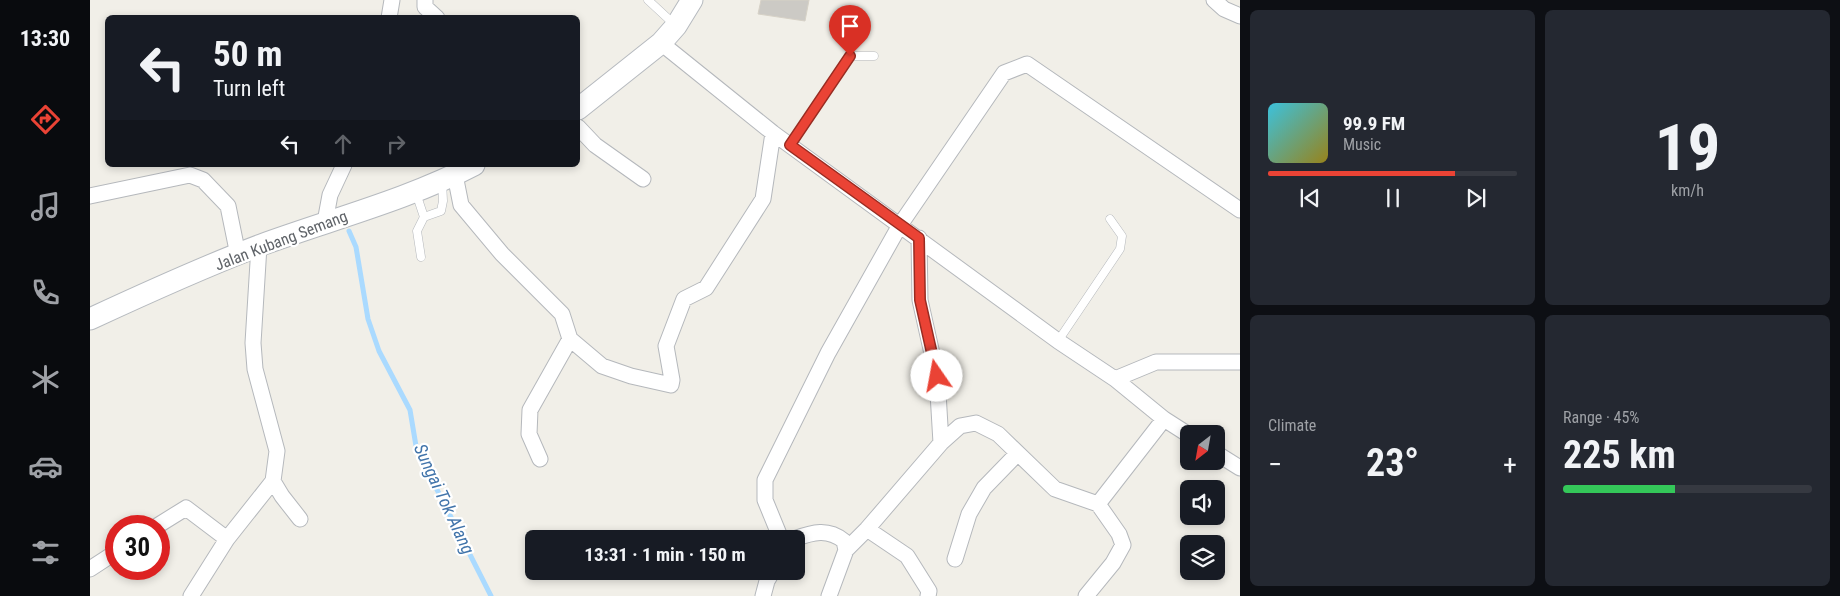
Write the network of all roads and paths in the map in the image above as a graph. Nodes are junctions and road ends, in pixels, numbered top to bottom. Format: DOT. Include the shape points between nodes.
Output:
graph roads {
  1 [pos="392,0"];
  2 [pos="424,0"];
  3 [pos="648,0"];
  4 [pos="692,0"];
  5 [pos="1214,0"];
  6 [pos="390,15"];
  7 [pos="434,15"];
  8 [pos="1240,16"];
  9 [pos="676,26"];
  10 [pos="661,42"];
  11 [pos="874,56"];
  12 [pos="581,102"];
  13 [pos="580,129"];
  14 [pos="773,133"];
  15 [pos="790,145"];
  16 [pos="343,167"];
  17 [pos="470,167"];
  18 [pos="449,177"];
  19 [pos="643,179"];
  20 [pos="415,191"];
  21 [pos="90,196"];
  22 [pos="1240,210"];
  23 [pos="424,217"];
  24 [pos="1110,219"];
  25 [pos="325,222"];
  26 [pos="900,225"];
  27 [pos="919,238"];
  28 [pos="259,246"];
  29 [pos="238,254"];
  30 [pos="421,257"];
  31 [pos="90,319"];
  32 [pos="570,339"];
  33 [pos="1058,341"];
  34 [pos="1240,362"];
  35 [pos="1115,379"];
  36 [pos="1164,419"];
  37 [pos="1180,429"];
  38 [pos="941,443"];
  39 [pos="1017,454"];
  40 [pos="540,459"];
  41 [pos="1225,459"];
  42 [pos="1240,468"];
  43 [pos="273,480"];
  44 [pos="1098,504"];
  45 [pos="170,518"];
  46 [pos="300,518"];
  47 [pos="867,529"];
  48 [pos="776,530"];
  49 [pos="805,535"];
  50 [pos="227,539"];
  51 [pos="846,550"];
  52 [pos="105,559"];
  53 [pos="955,559"];
  54 [pos="90,569"];
  55 [pos="768,580"];
  56 [pos="191,596"];
  57 [pos="763,596"];
  58 [pos="829,596"];
  59 [pos="928,596"];
  60 [pos="1086,596"];
  1 -- 6 [label="street"];
  2 -- 7 [label="street" via="425,7"];
  3 -- 9 [label="lane"];
  4 -- 9 [label="main road"];
  5 -- 8 [label="street"];
  9 -- 10 [label="main road"];
  10 -- 12 [label="main road"];
  10 -- 14 [label="street"];
  11 -- 15 [label="lane" via="850,56"];
  13 -- 19 [label="street" via="595,145"];
  14 -- 15 [label="street"];
  14 -- 32 [label="street" via="763,199 706,288 684,298 666,346 671,385 602,366"];
  15 -- 26 [label="street"];
  16 -- 25 [label="street" via="330,194"];
  17 -- 18 [label="main road, Jalan Kubang Semang"];
  18 -- 20 [label="main road, Jalan Kubang Semang"];
  18 -- 23 [label="lane" via="441,211"];
  18 -- 32 [label="street" via="461,205 502,254 562,314"];
  20 -- 23 [label="lane"];
  20 -- 25 [label="main road, Jalan Kubang Semang"];
  21 -- 29 [label="street" via="190,175 203,180 228,206"];
  22 -- 26 [label="street" via="1027,64 1004,73"];
  23 -- 30 [label="lane" via="417,230"];
  24 -- 33 [label="lane" via="1122,236 1120,250"];
  25 -- 28 [label="main road, Jalan Kubang Semang"];
  26 -- 27 [label="street"];
  26 -- 48 [label="street" via="828,353 765,480 765,500"];
  27 -- 33 [label="street"];
  27 -- 38 [label="street" via="920,300 937,376"];
  28 -- 29 [label="main road, Jalan Kubang Semang"];
  28 -- 43 [label="street" via="255,369 277,451"];
  29 -- 31 [label="main road, Jalan Kubang Semang"];
  32 -- 40 [label="street" via="530,410 529,434"];
  33 -- 35 [label="street"];
  34 -- 35 [label="street" via="1156,362"];
  35 -- 36 [label="street"];
  36 -- 37 [label="street"];
  36 -- 44 [label="street"];
  38 -- 39 [label="street" via="960,426 976,423 998,434"];
  38 -- 47 [label="street"];
  39 -- 44 [label="street" via="1055,489"];
  39 -- 53 [label="street" via="984,488 969,514"];
  41 -- 42 [label="street"];
  43 -- 46 [label="street"];
  43 -- 50 [label="street"];
  44 -- 60 [label="street" via="1119,534 1122,545 1113,563"];
  45 -- 50 [label="street" via="186,508"];
  47 -- 51 [label="street"];
  47 -- 59 [label="street" via="906,556 929,591"];
  49 -- 51 [label="street" via="814,532 836,534 844,541"];
  50 -- 56 [label="street"];
  51 -- 58 [label="street"];
  52 -- 54 [label="street"];
  55 -- 57 [label="street"];
}
